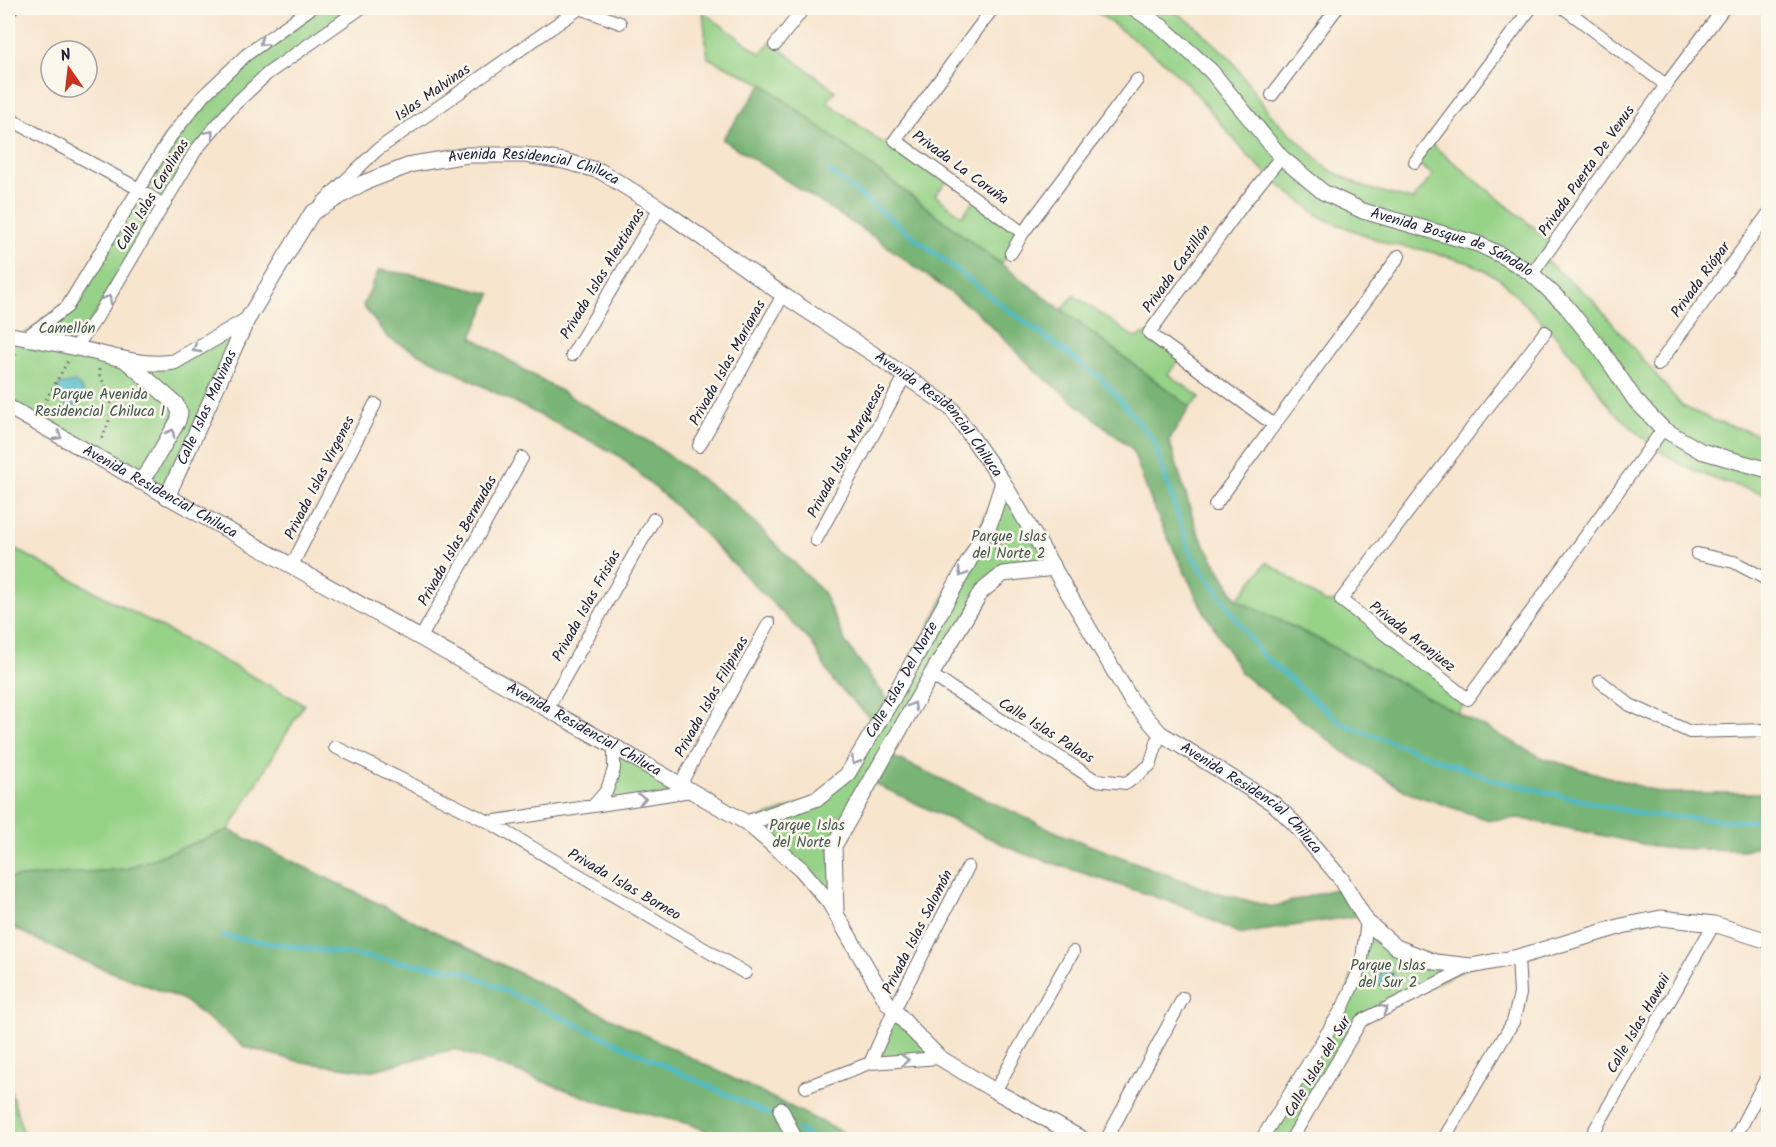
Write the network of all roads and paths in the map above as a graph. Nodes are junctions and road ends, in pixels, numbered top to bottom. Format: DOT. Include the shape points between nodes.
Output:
graph roads {
  1 [pos="12,8"];
  2 [pos="311,8"];
  3 [pos="361,8"];
  4 [pos="580,8"];
  5 [pos="804,8"];
  6 [pos="993,8"];
  7 [pos="1134,8"];
  8 [pos="1337,8"];
  9 [pos="1531,8"];
  10 [pos="1564,8"];
  11 [pos="1724,8"];
  12 [pos="8,14"];
  13 [pos="620,23"];
  14 [pos="775,45"];
  15 [pos="1137,80"];
  16 [pos="1666,85"];
  17 [pos="1272,95"];
  18 [pos="8,118"];
  19 [pos="1281,158"];
  20 [pos="1415,162"];
  21 [pos="139,189"];
  22 [pos="163,205"];
  23 [pos="660,208"];
  24 [pos="312,213"];
  25 [pos="1768,214"];
  26 [pos="1023,232"];
  27 [pos="1011,253"];
  28 [pos="1399,256"];
  29 [pos="1532,274"];
  30 [pos="783,295"];
  31 [pos="247,320"];
  32 [pos="1545,332"];
  33 [pos="8,335"];
  34 [pos="25,338"];
  35 [pos="75,348"];
  36 [pos="105,355"];
  37 [pos="572,355"];
  38 [pos="124,359"];
  39 [pos="1658,365"];
  40 [pos="8,371"];
  41 [pos="905,376"];
  42 [pos="375,404"];
  43 [pos="8,407"];
  44 [pos="33,422"];
  45 [pos="1274,425"];
  46 [pos="1663,429"];
  47 [pos="699,446"];
  48 [pos="92,455"];
  49 [pos="522,458"];
  50 [pos="1768,470"];
  51 [pos="140,482"];
  52 [pos="1003,482"];
  53 [pos="167,497"];
  54 [pos="1215,505"];
  55 [pos="654,519"];
  56 [pos="816,540"];
  57 [pos="1697,555"];
  58 [pos="291,567"];
  59 [pos="1054,568"];
  60 [pos="1768,580"];
  61 [pos="769,623"];
  62 [pos="420,639"];
  63 [pos="931,675"];
  64 [pos="1600,681"];
  65 [pos="547,709"];
  66 [pos="1768,730"];
  67 [pos="1160,733"];
  68 [pos="335,747"];
  69 [pos="614,747"];
  70 [pos="686,788"];
  71 [pos="593,806"];
  72 [pos="797,806"];
  73 [pos="489,822"];
  74 [pos="747,823"];
  75 [pos="786,856"];
  76 [pos="968,867"];
  77 [pos="836,912"];
  78 [pos="1367,922"];
  79 [pos="1714,924"];
  80 [pos="1768,942"];
  81 [pos="1073,952"];
  82 [pos="1518,957"];
  83 [pos="1471,966"];
  84 [pos="745,973"];
  85 [pos="1379,975"];
  86 [pos="1183,998"];
  87 [pos="894,1010"];
  88 [pos="940,1058"];
  89 [pos="870,1063"];
  90 [pos="1768,1075"];
  91 [pos="806,1088"];
  92 [pos="995,1091"];
  93 [pos="781,1110"];
  94 [pos="795,1140"];
  95 [pos="1084,1140"];
  96 [pos="1106,1140"];
  97 [pos="1261,1140"];
  98 [pos="1291,1140"];
  99 [pos="1443,1140"];
  100 [pos="1589,1140"];
  101 [pos="1734,1140"];
  1 -- 12 [label="street"];
  2 -- 21 [label="street, Calle Islas Carolinas, one-way" via="246,55 204,95 171,136"];
  22 -- 3 [label="street, Calle Islas Carolinas, one-way" via="196,150 233,106 267,74"];
  4 -- 13 [label="street"];
  4 -- 24 [label="street, Islas Malvinas" via="377,150"];
  5 -- 14 [label="street"];
  6 -- 26 [label="street, Privada La Coruña" via="895,140"];
  7 -- 19 [label="street, Avenida Bosque de Sándalo" via="1162,27 1211,71"];
  8 -- 17 [label="street"];
  9 -- 20 [label="street"];
  10 -- 16 [label="street"];
  11 -- 16 [label="street, Privada Puerta De Venus"];
  15 -- 26 [label="street"];
  16 -- 29 [label="street, Privada Puerta De Venus"];
  18 -- 21 [label="street"];
  19 -- 29 [label="street, Avenida Bosque de Sándalo" via="1323,192 1363,211 1478,244"];
  19 -- 45 [label="street, Privada Castillón" via="1149,333"];
  21 -- 22 [label="street"];
  21 -- 34 [label="street, Calle Islas Carolinas" via="67,307"];
  35 -- 22 [label="street, Calle Islas Carolinas, one-way"];
  23 -- 24 [label="street, Avenida Residencial Chiluca" via="600,171 525,155 468,154 413,164 363,183"];
  23 -- 30 [label="street, Avenida Residencial Chiluca"];
  23 -- 37 [label="street, Privada Islas Aleutianas"];
  24 -- 31 [label="street, Avenida Residencial Chiluca"];
  25 -- 39 [label="street, Privada Riópar"];
  26 -- 27 [label="street"];
  28 -- 45 [label="street"];
  29 -- 46 [label="street, Avenida Bosque de Sándalo" via="1566,306 1635,400"];
  30 -- 41 [label="street, Avenida Residencial Chiluca"];
  30 -- 47 [label="street, Privada Islas Marianas"];
  31 -- 38 [label="street, Avenida Residencial Chiluca, one-way" via="174,362"];
  31 -- 53 [label="street, Calle Islas Malvinas"];
  32 -- 46 [label="street, Privada Aranjuez" via="1341,600 1468,699"];
  33 -- 34 [label="street, Avenida Residencial Chiluca"];
  34 -- 35 [label="street, Avenida Residencial Chiluca"];
  34 -- 40 [label="path"];
  35 -- 36 [label="street, Avenida Residencial Chiluca"];
  35 -- 44 [label="path"];
  36 -- 38 [label="street, Avenida Residencial Chiluca"];
  36 -- 48 [label="path" via="99,374 112,406 111,417"];
  51 -- 38 [label="street, one-way" via="180,413 176,404"];
  41 -- 52 [label="street, Avenida Residencial Chiluca" via="951,408"];
  41 -- 56 [label="street, Privada Islas Marquesas"];
  42 -- 58 [label="street, Privada Islas Virgenes"];
  43 -- 44 [label="street, Avenida Residencial Chiluca"];
  44 -- 48 [label="street, Avenida Residencial Chiluca, one-way"];
  45 -- 54 [label="street"];
  46 -- 50 [label="street, Avenida Bosque de Sándalo" via="1701,451"];
  48 -- 51 [label="street, Avenida Residencial Chiluca"];
  49 -- 62 [label="street, Privada Islas Bermudas"];
  51 -- 53 [label="street, Avenida Residencial Chiluca"];
  52 -- 59 [label="street, Avenida Residencial Chiluca"];
  52 -- 72 [label="street, Calle Islas Del Norte, one-way" via="990,523 847,775 818,798"];
  53 -- 58 [label="street, Avenida Residencial Chiluca"];
  55 -- 65 [label="street, Privada Islas Frisias"];
  57 -- 60 [label="street" via="1734,562"];
  58 -- 62 [label="street, Avenida Residencial Chiluca"];
  59 -- 63 [label="street, Calle Islas Del Norte" via="1003,574 981,592"];
  59 -- 67 [label="street, Avenida Residencial Chiluca" via="1131,700"];
  61 -- 70 [label="street, Privada Islas Filipinas"];
  62 -- 65 [label="street, Avenida Residencial Chiluca"];
  63 -- 67 [label="street, Calle Islas Palaos" via="1095,780 1127,783 1150,765"];
  77 -- 63 [label="street, Calle Islas Del Norte, one-way" via="834,846"];
  64 -- 66 [label="street" via="1630,705 1690,732"];
  65 -- 69 [label="street, Avenida Residencial Chiluca"];
  67 -- 78 [label="street, Avenida Residencial Chiluca" via="1274,804 1342,880"];
  68 -- 73 [label="street, Privada Islas Borneo"];
  69 -- 70 [label="street, Avenida Residencial Chiluca"];
  69 -- 71 [label="street" via="614,769 607,790"];
  71 -- 70 [label="street, one-way"];
  70 -- 74 [label="street, Avenida Residencial Chiluca"];
  71 -- 73 [label="street"];
  72 -- 74 [label="street, Calle Islas Del Norte"];
  72 -- 75 [label="path" via="808,832"];
  73 -- 84 [label="street, Privada Islas Borneo"];
  74 -- 75 [label="street, Avenida Residencial Chiluca"];
  75 -- 77 [label="street, Avenida Residencial Chiluca"];
  76 -- 87 [label="street, Privada Islas Salomón"];
  77 -- 87 [label="street, Avenida Residencial Chiluca"];
  78 -- 83 [label="street, Avenida Residencial Chiluca" via="1396,947 1435,962"];
  78 -- 97 [label="street, Calle Islas del Sur" via="1361,966 1343,1007"];
  79 -- 80 [label="street, Avenida Residencial Chiluca"];
  79 -- 82 [label="street, Avenida Residencial Chiluca" via="1661,918"];
  79 -- 100 [label="street, Calle Islas Hawaii"];
  81 -- 92 [label="street"];
  82 -- 83 [label="street, Avenida Residencial Chiluca"];
  82 -- 99 [label="street" via="1520,994 1513,1022"];
  98 -- 83 [label="street, Calle Islas del Sur, one-way" via="1361,1021"];
  85 -- 85 [label="path" via="1390,971 1396,980 1388,988 1382,986"];
  86 -- 96 [label="street"];
  87 -- 88 [label="street, Avenida Residencial Chiluca"];
  87 -- 89 [label="street, Privada Islas Salomón"];
  89 -- 88 [label="street, one-way"];
  88 -- 92 [label="street, Avenida Residencial Chiluca"];
  89 -- 91 [label="street"];
  90 -- 101 [label="street"];
  92 -- 95 [label="street, Avenida Residencial Chiluca"];
  93 -- 94 [label="street"];
}
